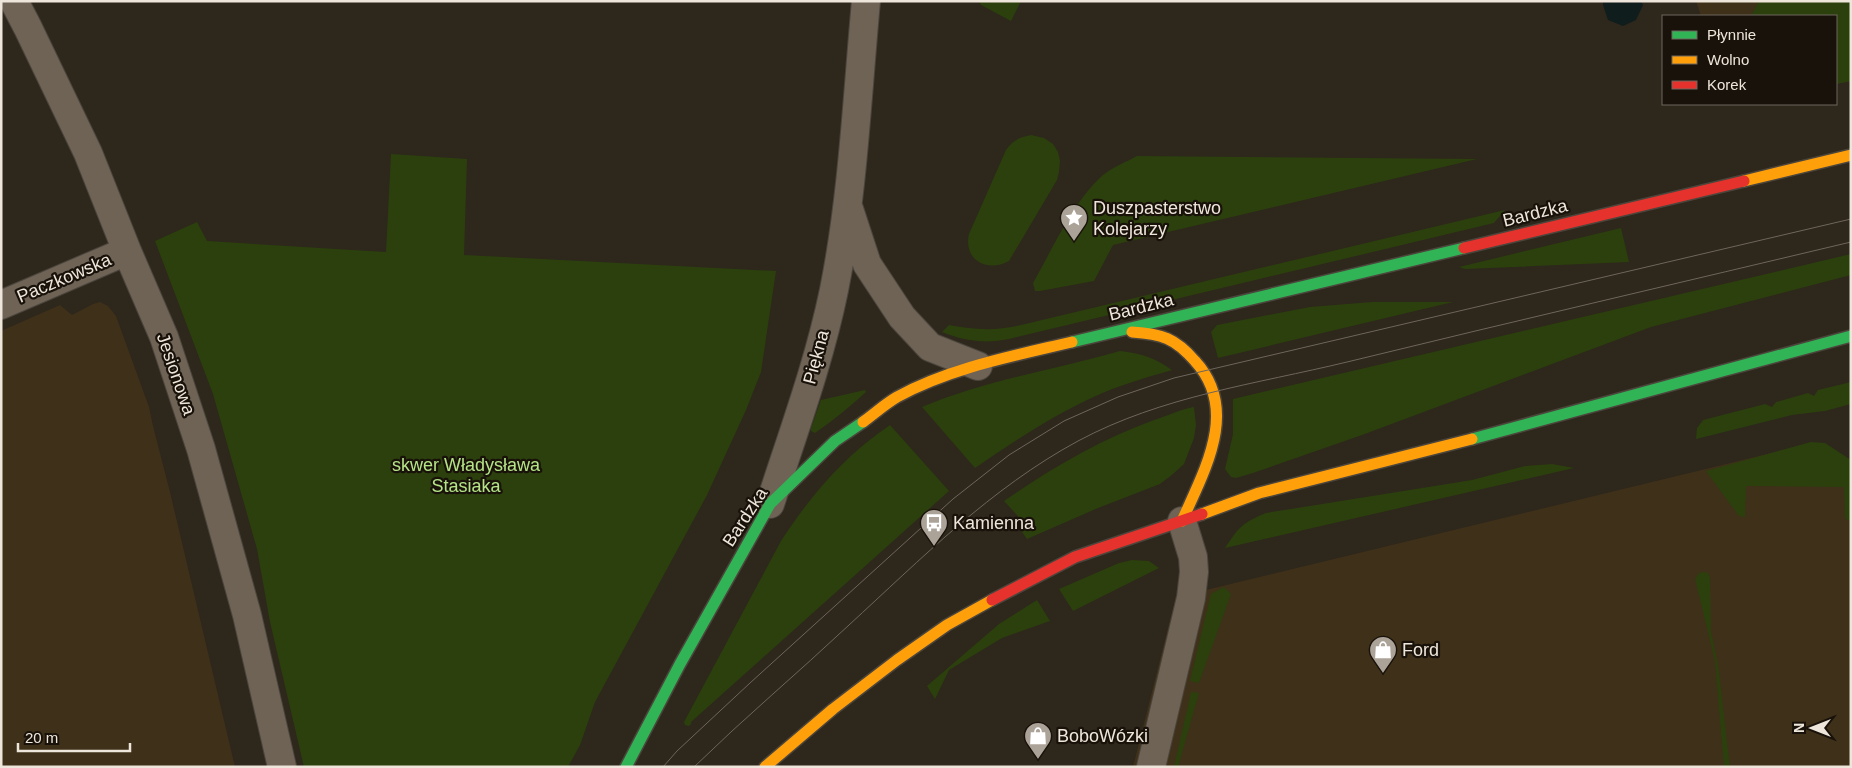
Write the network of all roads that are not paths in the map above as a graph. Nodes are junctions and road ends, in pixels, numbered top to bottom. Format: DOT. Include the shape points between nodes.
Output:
graph roads {
  1 [pos="14,1"];
  2 [pos="866,1"];
  3 [pos="1851,155"];
  4 [pos="848,206"];
  5 [pos="127,251"];
  6 [pos="1,305"];
  7 [pos="1120,330"];
  8 [pos="1851,336"];
  9 [pos="1794,351"];
  10 [pos="1832,353"];
  11 [pos="978,366"];
  12 [pos="770,504"];
  13 [pos="1182,521"];
  14 [pos="282,767"];
  15 [pos="626,767"];
  16 [pos="765,767"];
  17 [pos="1151,767"];
  1 -- 5 [label="street, Jesionowa" via="76,125"];
  2 -- 4 [label="street, Piękna"];
  3 -- 7 [label="street, Bardzka"];
  4 -- 11 [label="street, Piękna" via="867,264 902,317 930,347"];
  4 -- 12 [label="street, Piękna" via="833,291 813,368"];
  5 -- 6 [label="street, Paczkowska"];
  5 -- 14 [label="street, Jesionowa" via="164,337 202,448 247,615"];
  7 -- 11 [label="street, Bardzka"];
  7 -- 13 [label="street" via="1167,338 1199,363 1211,381 1216,430 1213,450"];
  8 -- 9 [label="street"];
  9 -- 10 [label="street"];
  9 -- 13 [label="street" via="1259,493"];
  11 -- 12 [label="street, Bardzka" via="927,383 896,398 835,441"];
  12 -- 15 [label="street, Bardzka"];
  13 -- 16 [label="street" via="1064,561 947,625 833,709"];
  13 -- 17 [label="street" via="1193,557 1191,598"];
}
